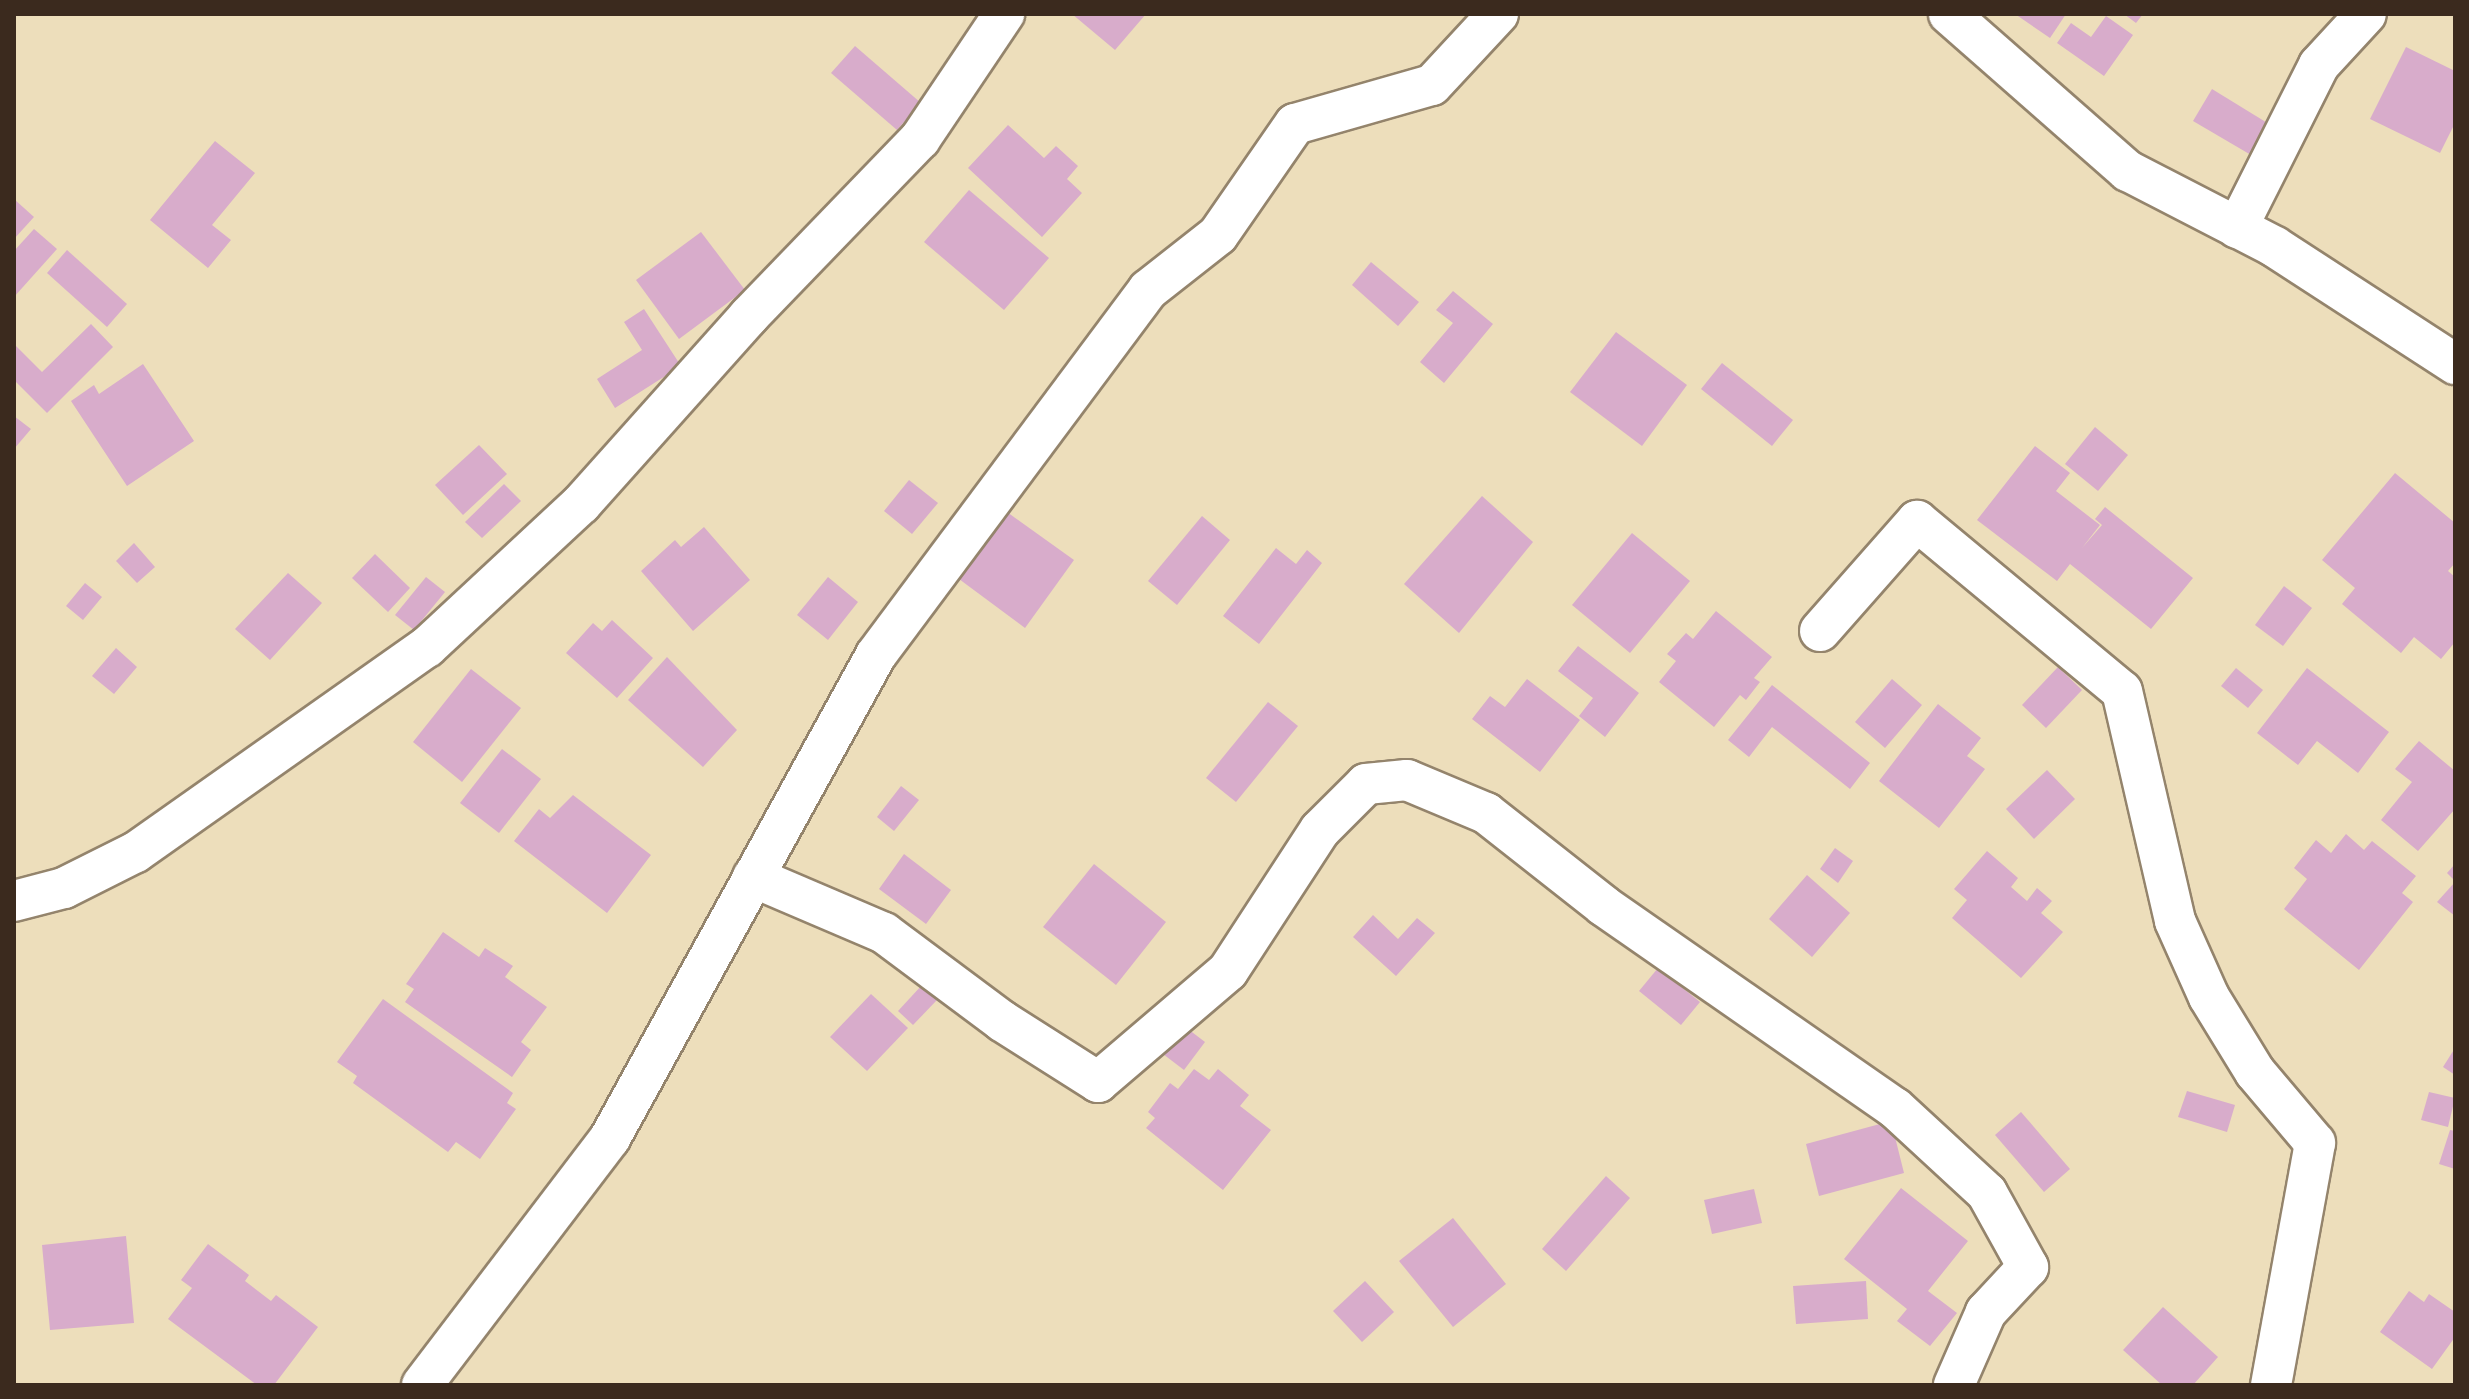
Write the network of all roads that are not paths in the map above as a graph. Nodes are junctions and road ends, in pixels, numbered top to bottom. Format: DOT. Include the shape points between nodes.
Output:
graph roads {
  1 [pos="1004,14"];
  2 [pos="1498,14"];
  3 [pos="1949,14"];
  4 [pos="2366,14"];
  5 [pos="2237,228"];
  6 [pos="2455,364"];
  7 [pos="1820,631"];
  8 [pos="753,877"];
  9 [pos="14,901"];
  10 [pos="422,1385"];
  11 [pos="1954,1385"];
  12 [pos="2271,1385"];
  1 -- 9 [label="street" via="920,139 749,316 581,504 427,647 136,852 64,888"];
  2 -- 8 [label="street" via="1432,85 1295,124 1218,235 1148,290 876,655"];
  3 -- 5 [label="street" via="2128,171"];
  4 -- 5 [label="street" via="2319,65"];
  5 -- 6 [label="street"];
  7 -- 12 [label="street" via="1917,521 2122,691 2175,921 2209,997 2255,1072 2315,1143"];
  8 -- 10 [label="street" via="610,1138"];
  8 -- 11 [label="street" via="884,933 1002,1021 1098,1082 1228,971 1320,830 1366,784 1407,780 1486,813 1604,906 1895,1108 1987,1193 2028,1267 1986,1312"];
}
